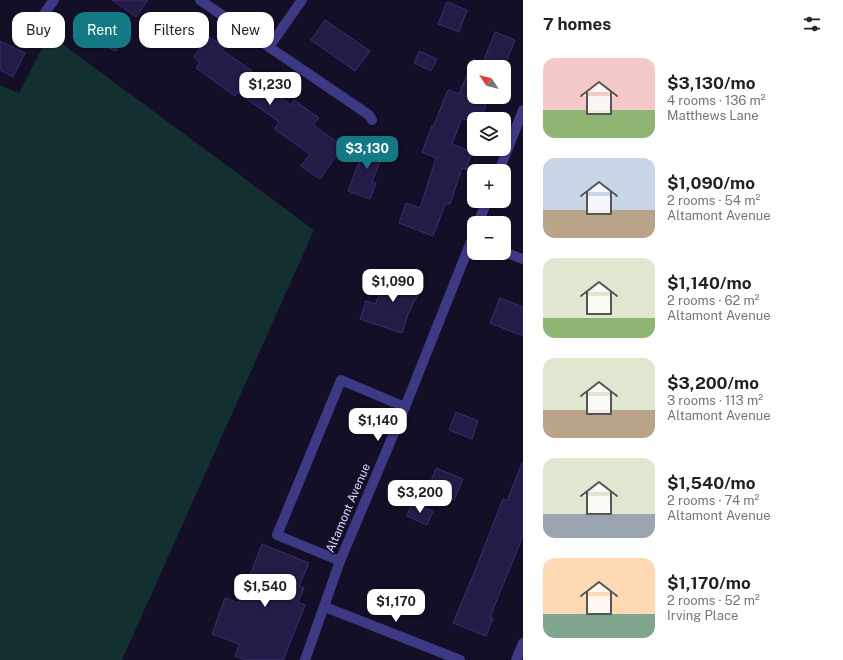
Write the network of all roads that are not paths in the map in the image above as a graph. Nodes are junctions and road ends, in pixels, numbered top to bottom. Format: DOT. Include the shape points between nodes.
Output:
graph roads {
  1 [pos="54,0"];
  2 [pos="200,0"];
  3 [pos="302,0"];
  4 [pos="45,12"];
  5 [pos="218,12"];
  6 [pos="274,40"];
  7 [pos="270,48"];
  8 [pos="523,110"];
  9 [pos="372,120"];
  10 [pos="502,164"];
  11 [pos="467,252"];
  12 [pos="511,255"];
  13 [pos="523,259"];
  14 [pos="404,407"];
  15 [pos="340,561"];
  16 [pos="325,607"];
  17 [pos="523,643"];
  18 [pos="305,660"];
  19 [pos="460,660"];
  20 [pos="516,660"];
  1 -- 4 [label="street"];
  2 -- 5 [label="street"];
  3 -- 6 [label="street"];
  7 -- 9 [label="street" via="369,115"];
  8 -- 10 [label="street"];
  11 -- 14 [label="street, Altamont Avenue"];
  12 -- 13 [label="street"];
  14 -- 15 [label="street, Altamont Avenue"];
  14 -- 15 [label="street" via="341,380 277,535"];
  15 -- 16 [label="street, Altamont Avenue"];
  16 -- 18 [label="street, Altamont Avenue"];
  16 -- 19 [label="street"];
  17 -- 20 [label="street"];
}
